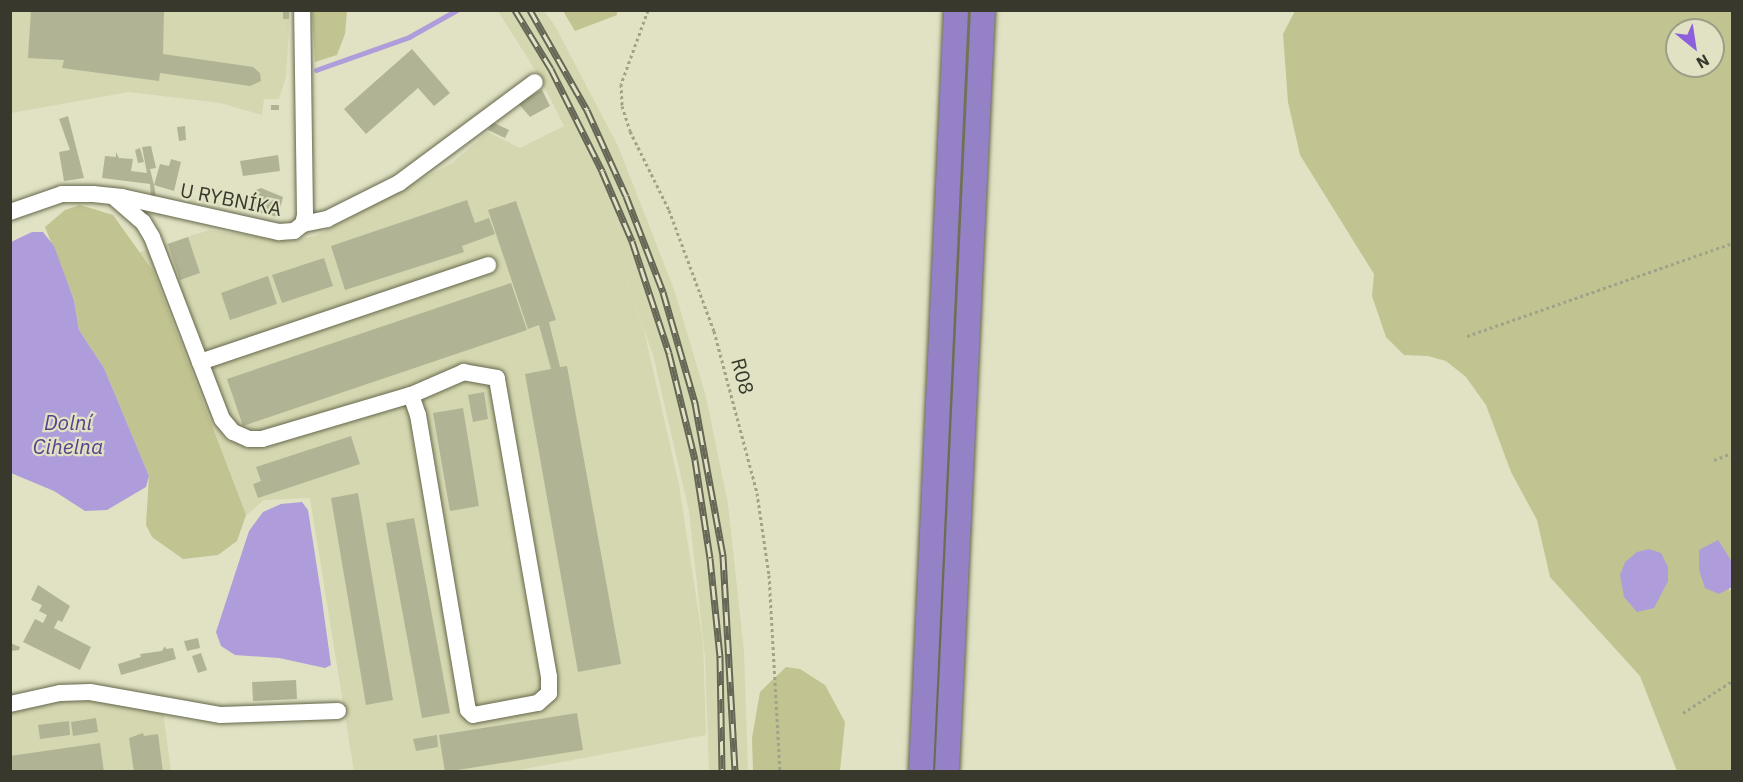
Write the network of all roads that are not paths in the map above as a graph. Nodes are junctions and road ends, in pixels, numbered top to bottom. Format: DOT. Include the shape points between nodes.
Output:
graph roads {
  1 [pos="302,10"];
  2 [pos="956,10"];
  3 [pos="983,10"];
  4 [pos="535,82"];
  5 [pos="113,196"];
  6 [pos="10,212"];
  7 [pos="303,224"];
  8 [pos="488,266"];
  9 [pos="200,362"];
  10 [pos="411,395"];
  11 [pos="10,704"];
  12 [pos="338,711"];
  13 [pos="921,771"];
  14 [pos="947,771"];
  1 -- 7 [label="street, U RYBNÍKA" via="306,187"];
  2 -- 13 [label="highway"];
  3 -- 14 [label="highway"];
  4 -- 7 [label="street" via="399,183 335,216"];
  5 -- 6 [label="street, U RYBNÍKA" via="62,194"];
  5 -- 7 [label="street, U RYBNÍKA" via="279,232 294,231"];
  5 -- 9 [label="street" via="143,222 152,237"];
  8 -- 9 [label="street"];
  9 -- 10 [label="street" via="222,419 233,432 249,438 262,439"];
  10 -- 10 [label="street" via="418,415 468,710 473,715 538,703 549,693 549,677 497,378 464,372"];
  11 -- 12 [label="street" via="60,693 90,692 221,715"];
}
